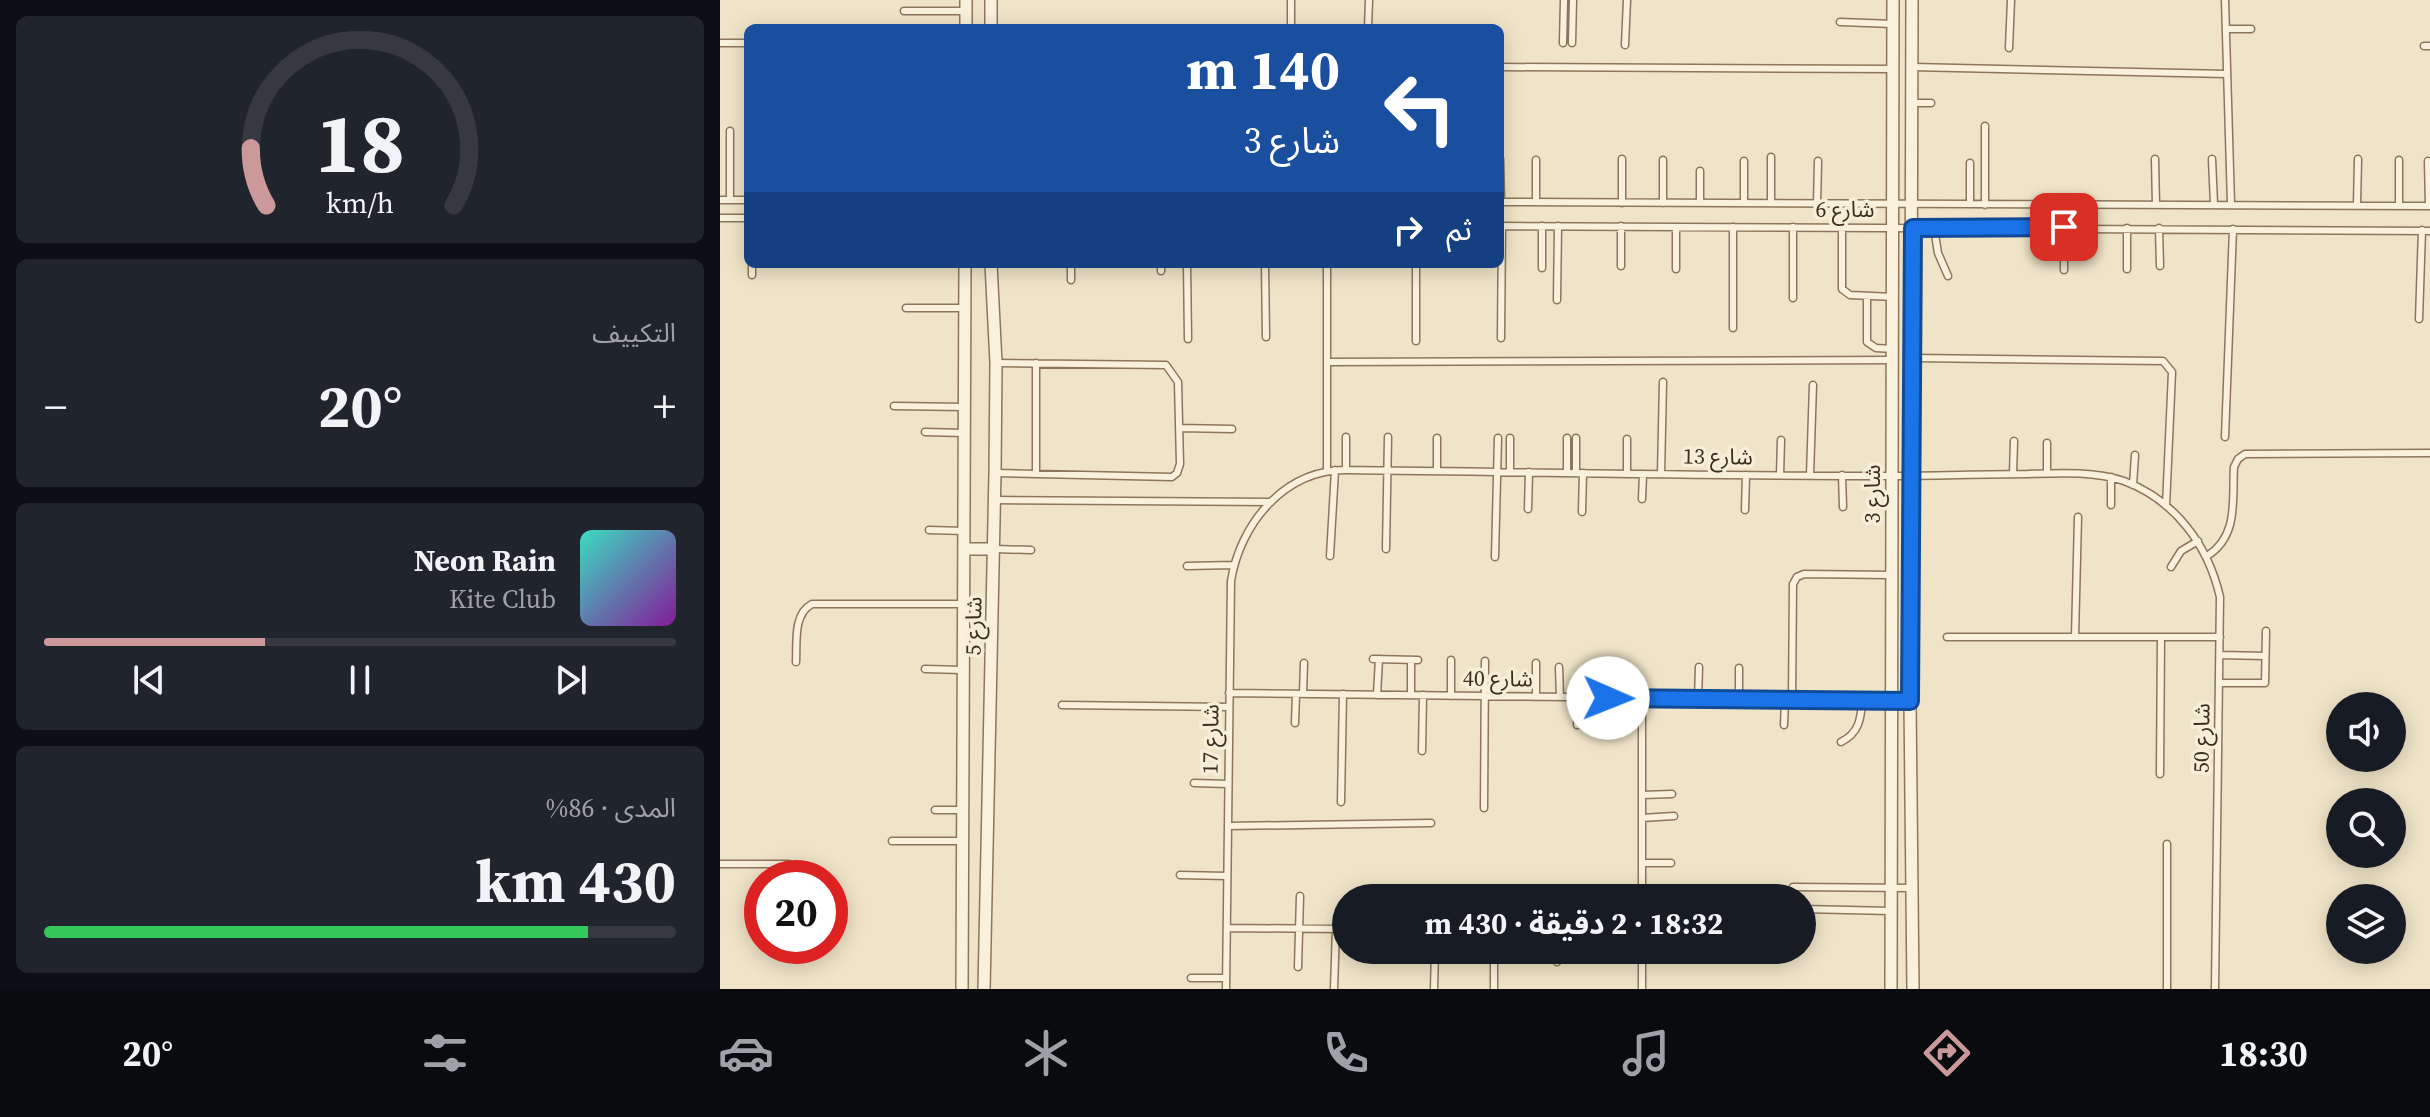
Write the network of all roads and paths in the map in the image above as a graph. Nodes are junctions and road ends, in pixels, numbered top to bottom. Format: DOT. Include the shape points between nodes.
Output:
graph roads {
  1 [pos="991,0"];
  2 [pos="1291,0"];
  3 [pos="1369,0"];
  4 [pos="1564,0"];
  5 [pos="1573,0"];
  6 [pos="1627,0"];
  7 [pos="1893,0"];
  8 [pos="1912,0"];
  9 [pos="2011,0"];
  10 [pos="2225,0"];
  11 [pos="966,5"];
  12 [pos="904,11"];
  13 [pos="1840,22"];
  14 [pos="991,24"];
  15 [pos="1291,24"];
  16 [pos="1368,24"];
  17 [pos="1893,24"];
  18 [pos="2226,29"];
  19 [pos="2251,29"];
  20 [pos="720,43"];
  21 [pos="744,43"];
  22 [pos="1563,43"];
  23 [pos="1572,43"];
  24 [pos="1625,45"];
  25 [pos="2009,48"];
  26 [pos="1504,67"];
  27 [pos="1912,67"];
  28 [pos="1893,69"];
  29 [pos="2227,74"];
  30 [pos="1913,103"];
  31 [pos="1931,103"];
  32 [pos="1985,126"];
  33 [pos="730,131"];
  34 [pos="1771,157"];
  35 [pos="1622,159"];
  36 [pos="2155,159"];
  37 [pos="2212,159"];
  38 [pos="2358,159"];
  39 [pos="1536,160"];
  40 [pos="1663,160"];
  41 [pos="2399,160"];
  42 [pos="1744,161"];
  43 [pos="1818,161"];
  44 [pos="2428,161"];
  45 [pos="1970,163"];
  46 [pos="1700,171"];
  47 [pos="720,200"];
  48 [pos="730,200"];
  49 [pos="744,200"];
  50 [pos="1504,202"];
  51 [pos="1536,202"];
  52 [pos="1622,203"];
  53 [pos="1663,203"];
  54 [pos="1700,203"];
  55 [pos="1744,203"];
  56 [pos="1771,203"];
  57 [pos="1817,204"];
  58 [pos="1894,204"];
  59 [pos="1913,204"];
  60 [pos="1970,204"];
  61 [pos="2214,204"];
  62 [pos="2231,204"];
  63 [pos="1985,205"];
  64 [pos="2064,205"];
  65 [pos="2156,205"];
  66 [pos="2357,205"];
  67 [pos="2399,206"];
  68 [pos="2429,206"];
  69 [pos="720,218"];
  70 [pos="744,218"];
  71 [pos="1504,226"];
  72 [pos="1542,226"];
  73 [pos="1558,226"];
  74 [pos="1621,226"];
  75 [pos="1676,227"];
  76 [pos="1733,227"];
  77 [pos="1793,227"];
  78 [pos="1842,227"];
  79 [pos="2064,227"];
  80 [pos="1895,228"];
  81 [pos="1913,228"];
  82 [pos="1934,228"];
  83 [pos="2127,228"];
  84 [pos="2159,228"];
  85 [pos="2233,229"];
  86 [pos="2426,230"];
  87 [pos="1621,266"];
  88 [pos="2160,266"];
  89 [pos="752,268"];
  90 [pos="965,268"];
  91 [pos="991,268"];
  92 [pos="1071,268"];
  93 [pos="1187,268"];
  94 [pos="1265,268"];
  95 [pos="1327,268"];
  96 [pos="1416,268"];
  97 [pos="1501,268"];
  98 [pos="1542,268"];
  99 [pos="1676,269"];
  100 [pos="2127,269"];
  101 [pos="2064,270"];
  102 [pos="752,275"];
  103 [pos="1948,276"];
  104 [pos="1071,280"];
  105 [pos="1867,296"];
  106 [pos="1894,297"];
  107 [pos="1793,298"];
  108 [pos="1557,300"];
  109 [pos="906,308"];
  110 [pos="965,308"];
  111 [pos="2419,319"];
  112 [pos="1733,328"];
  113 [pos="1266,337"];
  114 [pos="1501,338"];
  115 [pos="1188,339"];
  116 [pos="1416,341"];
  117 [pos="1893,354"];
  118 [pos="1913,358"];
  119 [pos="1327,362"];
  120 [pos="996,363"];
  121 [pos="1036,363"];
  122 [pos="1663,382"];
  123 [pos="1813,385"];
  124 [pos="894,406"];
  125 [pos="964,407"];
  126 [pos="1179,428"];
  127 [pos="1232,429"];
  128 [pos="925,432"];
  129 [pos="964,433"];
  130 [pos="1346,437"];
  131 [pos="1388,437"];
  132 [pos="2225,437"];
  133 [pos="1437,438"];
  134 [pos="1498,438"];
  135 [pos="1510,438"];
  136 [pos="1567,438"];
  137 [pos="1576,438"];
  138 [pos="1627,439"];
  139 [pos="1781,440"];
  140 [pos="2014,441"];
  141 [pos="2047,443"];
  142 [pos="2430,453"];
  143 [pos="2135,455"];
  144 [pos="1331,470"];
  145 [pos="1346,470"];
  146 [pos="1388,470"];
  147 [pos="1437,471"];
  148 [pos="1498,472"];
  149 [pos="1510,472"];
  150 [pos="1529,472"];
  151 [pos="995,473"];
  152 [pos="1567,473"];
  153 [pos="1580,473"];
  154 [pos="1627,473"];
  155 [pos="2047,473"];
  156 [pos="1036,474"];
  157 [pos="1643,474"];
  158 [pos="1661,474"];
  159 [pos="2013,474"];
  160 [pos="1746,475"];
  161 [pos="1780,475"];
  162 [pos="1810,475"];
  163 [pos="1842,475"];
  164 [pos="1911,475"];
  165 [pos="1891,476"];
  166 [pos="2111,477"];
  167 [pos="2133,485"];
  168 [pos="1642,499"];
  169 [pos="995,500"];
  170 [pos="1271,502"];
  171 [pos="2111,505"];
  172 [pos="2166,506"];
  173 [pos="1843,507"];
  174 [pos="1528,509"];
  175 [pos="1745,510"];
  176 [pos="1582,512"];
  177 [pos="2078,517"];
  178 [pos="929,530"];
  179 [pos="964,531"];
  180 [pos="2198,541"];
  181 [pos="964,549"];
  182 [pos="994,549"];
  183 [pos="1386,549"];
  184 [pos="1031,550"];
  185 [pos="1330,556"];
  186 [pos="2207,556"];
  187 [pos="1495,557"];
  188 [pos="1233,565"];
  189 [pos="1187,566"];
  190 [pos="2171,567"];
  191 [pos="1891,575"];
  192 [pos="963,604"];
  193 [pos="2266,631"];
  194 [pos="1947,637"];
  195 [pos="2075,637"];
  196 [pos="2161,637"];
  197 [pos="2220,637"];
  198 [pos="2220,655"];
  199 [pos="2265,656"];
  200 [pos="1451,660"];
  201 [pos="1485,661"];
  202 [pos="796,662"];
  203 [pos="1304,663"];
  204 [pos="1536,663"];
  205 [pos="1559,667"];
  206 [pos="1699,667"];
  207 [pos="1608,668"];
  208 [pos="1739,668"];
  209 [pos="925,669"];
  210 [pos="963,670"];
  211 [pos="2220,683"];
  212 [pos="1229,693"];
  213 [pos="1300,694"];
  214 [pos="1343,694"];
  215 [pos="1377,695"];
  216 [pos="1411,695"];
  217 [pos="1423,695"];
  218 [pos="1451,696"];
  219 [pos="1484,696"];
  220 [pos="1536,697"];
  221 [pos="1560,697"];
  222 [pos="1577,697"];
  223 [pos="1608,698"];
  224 [pos="1642,698"];
  225 [pos="1698,699"];
  226 [pos="1739,699"];
  227 [pos="1789,700"];
  228 [pos="1862,701"];
  229 [pos="1891,701"];
  230 [pos="1910,701"];
  231 [pos="1062,705"];
  232 [pos="1229,707"];
  233 [pos="1295,723"];
  234 [pos="1577,725"];
  235 [pos="1784,725"];
  236 [pos="1841,742"];
  237 [pos="1422,751"];
  238 [pos="2160,774"];
  239 [pos="1194,783"];
  240 [pos="1228,784"];
  241 [pos="1672,794"];
  242 [pos="1642,795"];
  243 [pos="1341,802"];
  244 [pos="1484,808"];
  245 [pos="935,810"];
  246 [pos="963,810"];
  247 [pos="1674,816"];
  248 [pos="1642,818"];
  249 [pos="1431,823"];
  250 [pos="1228,826"];
  251 [pos="892,841"];
  252 [pos="962,841"];
  253 [pos="2167,844"];
  254 [pos="1642,863"];
  255 [pos="1671,863"];
  256 [pos="720,864"];
  257 [pos="744,864"];
  258 [pos="1180,875"];
  259 [pos="1227,876"];
  260 [pos="1642,884"];
  261 [pos="1816,887"];
  262 [pos="1891,888"];
  263 [pos="1913,888"];
  264 [pos="1300,896"];
  265 [pos="1816,909"];
  266 [pos="1891,911"];
  267 [pos="1227,928"];
  268 [pos="1299,929"];
  269 [pos="1332,929"];
  270 [pos="1335,964"];
  271 [pos="1435,964"];
  272 [pos="1494,964"];
  273 [pos="1642,964"];
  274 [pos="1298,967"];
  275 [pos="1191,978"];
  276 [pos="1226,978"];
  277 [pos="962,989"];
  278 [pos="984,989"];
  279 [pos="1226,989"];
  280 [pos="1334,989"];
  281 [pos="1434,989"];
  282 [pos="1494,989"];
  283 [pos="1642,989"];
  284 [pos="1891,989"];
  285 [pos="1913,989"];
  286 [pos="2167,989"];
  287 [pos="2215,989"];
  1 -- 14 [label="street"];
  2 -- 15 [label="lane"];
  3 -- 16 [label="lane"];
  4 -- 22 [label="lane"];
  5 -- 23 [label="lane"];
  6 -- 24 [label="lane"];
  7 -- 17 [label="street, شارع 3"];
  8 -- 27 [label="street, شارع 3"];
  9 -- 25 [label="lane"];
  10 -- 18 [label="lane"];
  11 -- 12 [label="lane"];
  13 -- 17 [label="lane"];
  17 -- 28 [label="street, شارع 3"];
  18 -- 19 [label="lane"];
  18 -- 29 [label="lane"];
  20 -- 21 [label="lane"];
  26 -- 28 [label="lane"];
  27 -- 29 [label="lane"];
  27 -- 30 [label="street, شارع 3"];
  28 -- 58 [label="street, شارع 3"];
  29 -- 62 [label="lane"];
  30 -- 31 [label="lane"];
  30 -- 59 [label="street, شارع 3"];
  32 -- 63 [label="lane"];
  33 -- 48 [label="lane"];
  34 -- 56 [label="lane"];
  35 -- 52 [label="lane"];
  36 -- 65 [label="lane"];
  37 -- 61 [label="lane"];
  38 -- 66 [label="lane"];
  39 -- 51 [label="lane"];
  40 -- 53 [label="lane"];
  41 -- 67 [label="lane"];
  42 -- 55 [label="lane"];
  43 -- 57 [label="lane"];
  44 -- 68 [label="lane"];
  45 -- 60 [label="lane"];
  46 -- 54 [label="lane"];
  47 -- 48 [label="lane"];
  48 -- 49 [label="lane"];
  50 -- 51 [label="lane, شارع 6"];
  51 -- 52 [label="lane, شارع 6"];
  52 -- 53 [label="lane, شارع 6"];
  53 -- 54 [label="lane, شارع 6"];
  54 -- 55 [label="lane, شارع 6"];
  55 -- 56 [label="lane, شارع 6"];
  56 -- 57 [label="lane, شارع 6"];
  57 -- 58 [label="lane, شارع 6"];
  58 -- 59 [label="lane, شارع 6"];
  58 -- 80 [label="street, شارع 3"];
  59 -- 60 [label="lane, شارع 6"];
  59 -- 81 [label="street, شارع 3"];
  60 -- 63 [label="lane, شارع 6"];
  61 -- 62 [label="lane, شارع 6"];
  61 -- 65 [label="lane, شارع 6"];
  62 -- 66 [label="lane, شارع 6"];
  63 -- 64 [label="lane, شارع 6"];
  64 -- 65 [label="lane, شارع 6"];
  64 -- 79 [label="lane"];
  66 -- 67 [label="lane, شارع 6"];
  67 -- 68 [label="lane, شارع 6"];
  69 -- 70 [label="lane"];
  71 -- 72 [label="lane, شارع 6"];
  72 -- 73 [label="lane, شارع 6"];
  72 -- 98 [label="lane"];
  73 -- 74 [label="lane, شارع 6"];
  73 -- 108 [label="lane"];
  74 -- 75 [label="lane, شارع 6"];
  74 -- 87 [label="lane"];
  75 -- 76 [label="lane, شارع 6"];
  75 -- 99 [label="lane"];
  76 -- 77 [label="lane, شارع 6"];
  76 -- 112 [label="lane"];
  77 -- 78 [label="lane, شارع 6"];
  77 -- 107 [label="lane"];
  78 -- 80 [label="lane, شارع 6"];
  78 -- 105 [label="lane" via="1842,289"];
  79 -- 82 [label="lane, شارع 6"];
  79 -- 83 [label="lane, شارع 6"];
  79 -- 101 [label="lane"];
  80 -- 81 [label="lane, شارع 6"];
  80 -- 106 [label="street, شارع 3"];
  81 -- 82 [label="lane, شارع 6"];
  81 -- 118 [label="street, شارع 3"];
  82 -- 103 [label="lane"];
  83 -- 84 [label="lane, شارع 6"];
  83 -- 100 [label="lane"];
  84 -- 85 [label="lane, شارع 6"];
  84 -- 88 [label="lane"];
  85 -- 86 [label="lane, شارع 6"];
  85 -- 132 [label="lane"];
  86 -- 111 [label="lane"];
  89 -- 102 [label="lane"];
  90 -- 110 [label="street, شارع 5"];
  91 -- 120 [label="street, شارع 5"];
  92 -- 104 [label="lane"];
  93 -- 115 [label="lane"];
  94 -- 113 [label="lane"];
  95 -- 119 [label="lane"];
  96 -- 116 [label="lane"];
  97 -- 114 [label="lane"];
  105 -- 106 [label="lane"];
  105 -- 117 [label="lane" via="1867,342"];
  106 -- 117 [label="street, شارع 3"];
  109 -- 110 [label="lane"];
  110 -- 125 [label="street, شارع 5"];
  117 -- 119 [label="lane"];
  117 -- 165 [label="street, شارع 3"];
  118 -- 164 [label="street, شارع 3"];
  118 -- 172 [label="lane" via="2163,361 2172,372"];
  119 -- 144 [label="lane"];
  120 -- 121 [label="lane"];
  120 -- 151 [label="street, شارع 5"];
  121 -- 126 [label="lane" via="1166,365 1178,382"];
  121 -- 156 [label="lane"];
  122 -- 158 [label="lane"];
  123 -- 162 [label="lane"];
  124 -- 125 [label="lane"];
  125 -- 129 [label="street, شارع 5"];
  126 -- 127 [label="lane"];
  126 -- 156 [label="lane" via="1179,467 1172,477"];
  128 -- 129 [label="lane"];
  129 -- 179 [label="street, شارع 5"];
  130 -- 145 [label="lane"];
  131 -- 146 [label="lane"];
  133 -- 147 [label="lane"];
  134 -- 148 [label="lane"];
  135 -- 149 [label="lane"];
  136 -- 152 [label="lane"];
  137 -- 153 [label="lane"];
  138 -- 154 [label="lane"];
  139 -- 161 [label="lane"];
  140 -- 159 [label="lane"];
  141 -- 155 [label="lane"];
  142 -- 186 [label="lane" via="2245,454 2234,467 2231,529"];
  143 -- 167 [label="lane"];
  144 -- 145 [label="lane, شارع 13"];
  144 -- 170 [label="lane, شارع 13" via="1288,488"];
  144 -- 185 [label="lane"];
  145 -- 146 [label="lane, شارع 13"];
  146 -- 147 [label="lane, شارع 13"];
  146 -- 183 [label="lane"];
  147 -- 148 [label="lane, شارع 13"];
  148 -- 149 [label="lane, شارع 13"];
  148 -- 187 [label="lane"];
  149 -- 150 [label="lane, شارع 13"];
  150 -- 152 [label="lane, شارع 13"];
  150 -- 174 [label="lane"];
  151 -- 156 [label="lane"];
  151 -- 169 [label="street, شارع 5"];
  152 -- 153 [label="lane, شارع 13"];
  153 -- 154 [label="lane, شارع 13"];
  153 -- 176 [label="lane"];
  154 -- 157 [label="lane, شارع 13"];
  155 -- 159 [label="lane, شارع 13"];
  155 -- 166 [label="lane, شارع 13"];
  157 -- 158 [label="lane, شارع 13"];
  157 -- 168 [label="lane"];
  158 -- 160 [label="lane, شارع 13"];
  159 -- 164 [label="lane, شارع 13"];
  160 -- 161 [label="lane, شارع 13"];
  160 -- 175 [label="lane"];
  161 -- 162 [label="lane, شارع 13"];
  162 -- 163 [label="lane, شارع 13"];
  163 -- 165 [label="lane, شارع 13"];
  163 -- 173 [label="lane"];
  164 -- 165 [label="lane, شارع 13"];
  164 -- 230 [label="street, شارع 3"];
  165 -- 191 [label="street, شارع 3"];
  166 -- 167 [label="lane, شارع 13"];
  166 -- 171 [label="lane"];
  167 -- 172 [label="lane, شارع 13"];
  169 -- 170 [label="lane"];
  169 -- 182 [label="street, شارع 5"];
  170 -- 188 [label="lane, شارع 17" via="1247,531"];
  172 -- 180 [label="lane, شارع 50"];
  177 -- 195 [label="lane"];
  178 -- 179 [label="lane"];
  179 -- 181 [label="street, شارع 5"];
  180 -- 186 [label="lane, شارع 50"];
  180 -- 190 [label="lane" via="2181,551"];
  181 -- 182 [label="street"];
  181 -- 192 [label="street, شارع 5"];
  182 -- 184 [label="lane"];
  182 -- 278 [label="street, شارع 5"];
  186 -- 197 [label="lane, شارع 50" via="2220,597"];
  188 -- 189 [label="lane"];
  188 -- 212 [label="lane, شارع 17"];
  191 -- 227 [label="lane" via="1797,577"];
  191 -- 229 [label="street, شارع 3"];
  192 -- 202 [label="lane" via="812,604 799,616"];
  192 -- 210 [label="street, شارع 5"];
  193 -- 199 [label="lane"];
  194 -- 195 [label="lane"];
  195 -- 196 [label="lane"];
  196 -- 197 [label="lane"];
  196 -- 238 [label="lane"];
  197 -- 198 [label="lane, شارع 50"];
  198 -- 199 [label="lane"];
  198 -- 211 [label="lane, شارع 50"];
  199 -- 211 [label="lane" via="2265,683"];
  200 -- 218 [label="lane"];
  201 -- 219 [label="lane"];
  203 -- 213 [label="lane"];
  204 -- 220 [label="lane"];
  205 -- 221 [label="lane"];
  206 -- 225 [label="lane"];
  207 -- 223 [label="lane"];
  208 -- 226 [label="lane"];
  209 -- 210 [label="lane"];
  210 -- 246 [label="street, شارع 5"];
  211 -- 287 [label="lane, شارع 50"];
  212 -- 213 [label="lane, شارع 40"];
  212 -- 232 [label="lane, شارع 17"];
  213 -- 214 [label="lane, شارع 40"];
  213 -- 233 [label="lane"];
  214 -- 215 [label="lane, شارع 40"];
  214 -- 243 [label="lane"];
  215 -- 216 [label="lane, شارع 40"];
  215 -- 216 [label="lane" via="1376,659 1415,660"];
  216 -- 217 [label="lane, شارع 40"];
  217 -- 218 [label="lane, شارع 40"];
  217 -- 237 [label="lane"];
  218 -- 219 [label="lane, شارع 40"];
  219 -- 220 [label="lane, شارع 40"];
  219 -- 244 [label="lane"];
  220 -- 221 [label="lane, شارع 40"];
  221 -- 222 [label="lane, شارع 40"];
  222 -- 223 [label="lane, شارع 40"];
  222 -- 234 [label="lane"];
  223 -- 224 [label="lane, شارع 40"];
  224 -- 225 [label="lane, شارع 40"];
  224 -- 242 [label="lane"];
  225 -- 226 [label="lane, شارع 40"];
  226 -- 227 [label="lane, شارع 40"];
  227 -- 228 [label="lane, شارع 40"];
  227 -- 235 [label="lane"];
  228 -- 229 [label="lane, شارع 40"];
  228 -- 236 [label="lane" via="1857,729"];
  229 -- 230 [label="lane, شارع 40"];
  229 -- 262 [label="street, شارع 3"];
  230 -- 263 [label="street, شارع 3"];
  231 -- 232 [label="lane"];
  232 -- 240 [label="lane, شارع 17"];
  239 -- 240 [label="lane"];
  240 -- 250 [label="lane, شارع 17"];
  241 -- 242 [label="lane"];
  242 -- 248 [label="lane"];
  245 -- 246 [label="lane"];
  246 -- 252 [label="street, شارع 5"];
  247 -- 248 [label="lane"];
  248 -- 254 [label="lane"];
  249 -- 250 [label="lane"];
  250 -- 259 [label="lane, شارع 17"];
  251 -- 252 [label="lane"];
  252 -- 277 [label="street, شارع 5"];
  253 -- 286 [label="lane"];
  254 -- 255 [label="lane"];
  254 -- 260 [label="lane"];
  256 -- 257 [label="lane"];
  258 -- 259 [label="lane"];
  259 -- 267 [label="lane, شارع 17"];
  261 -- 262 [label="lane"];
  262 -- 263 [label="lane"];
  262 -- 266 [label="street, شارع 3"];
  263 -- 285 [label="street, شارع 3"];
  264 -- 268 [label="lane"];
  265 -- 266 [label="lane"];
  266 -- 284 [label="street, شارع 3"];
  267 -- 268 [label="lane"];
  267 -- 276 [label="lane, شارع 17"];
  268 -- 269 [label="lane"];
  268 -- 274 [label="lane"];
  270 -- 280 [label="lane"];
  271 -- 281 [label="lane"];
  272 -- 282 [label="lane"];
  273 -- 283 [label="lane"];
  275 -- 276 [label="lane"];
  276 -- 279 [label="lane, شارع 17"];
}
